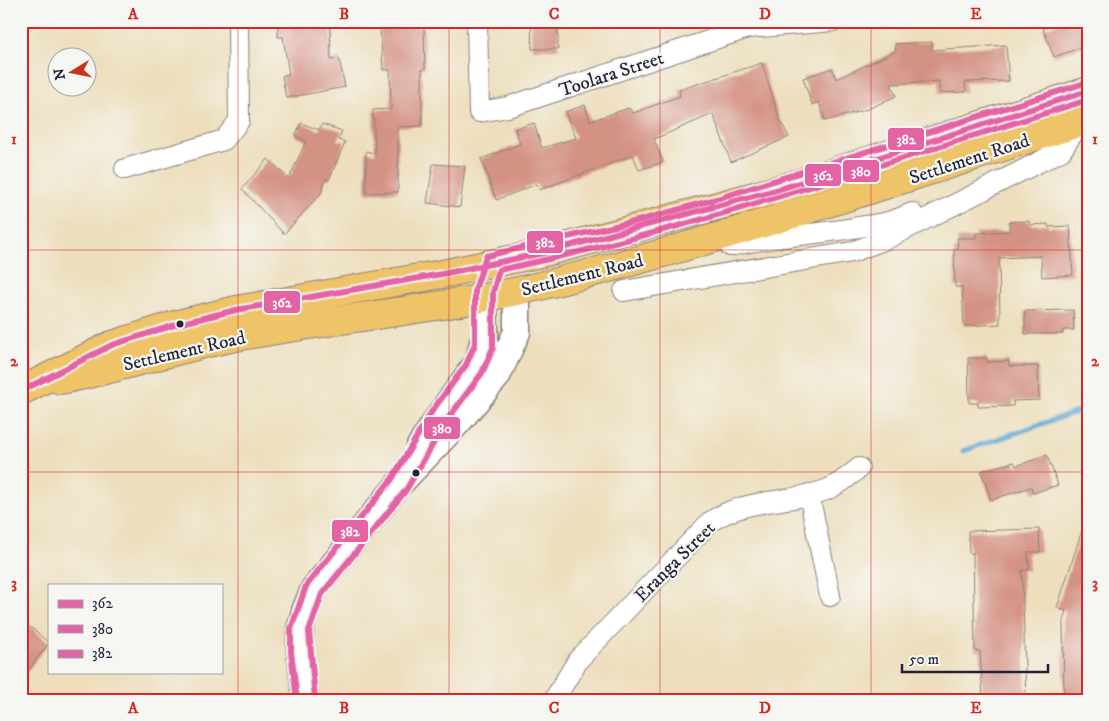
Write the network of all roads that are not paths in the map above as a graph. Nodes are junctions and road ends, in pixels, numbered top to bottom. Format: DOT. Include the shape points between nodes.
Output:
graph roads {
  1 [pos="238,21"];
  2 [pos="477,21"];
  3 [pos="832,21"];
  4 [pos="748,25"];
  5 [pos="1088,92"];
  6 [pos="1084,121"];
  7 [pos="898,152"];
  8 [pos="125,169"];
  9 [pos="966,198"];
  10 [pos="653,256"];
  11 [pos="493,263"];
  12 [pos="517,291"];
  13 [pos="624,291"];
  14 [pos="484,297"];
  15 [pos="28,388"];
  16 [pos="859,468"];
  17 [pos="399,484"];
  18 [pos="810,494"];
  19 [pos="830,596"];
  20 [pos="306,700"];
  21 [pos="554,700"];
  1 -- 8 [label="street" via="239,121 224,140"];
  2 -- 4 [label="street, Toolara Street" via="479,112 508,107"];
  3 -- 4 [label="street, Toolara Street"];
  5 -- 7 [label="main road, Settlement Road"];
  6 -- 7 [label="main road" via="1071,116 1056,116 959,147"];
  6 -- 9 [label="street" via="1061,150"];
  6 -- 10 [label="main road, Settlement Road"];
  7 -- 11 [label="main road, Settlement Road" via="720,207"];
  9 -- 10 [label="street" via="933,203 896,221 874,227 762,238 706,251"];
  9 -- 13 [label="street" via="886,239 852,252"];
  10 -- 12 [label="main road, Settlement Road"];
  11 -- 12 [label="main road" via="511,276"];
  11 -- 14 [label="main road" via="486,278"];
  11 -- 15 [label="main road, Settlement Road" via="178,324 112,344"];
  12 -- 14 [label="main road, Settlement Road"];
  12 -- 17 [label="street" via="516,332 500,371 457,423"];
  14 -- 15 [label="main road, Settlement Road" via="236,337 168,351"];
  14 -- 17 [label="street" via="485,335 478,362 440,415"];
  16 -- 18 [label="street, Eranga Street" via="843,482"];
  17 -- 20 [label="street" via="314,589 302,624 300,651"];
  18 -- 19 [label="street"];
  18 -- 21 [label="street, Eranga Street" via="724,512 710,522 578,660"];
}
